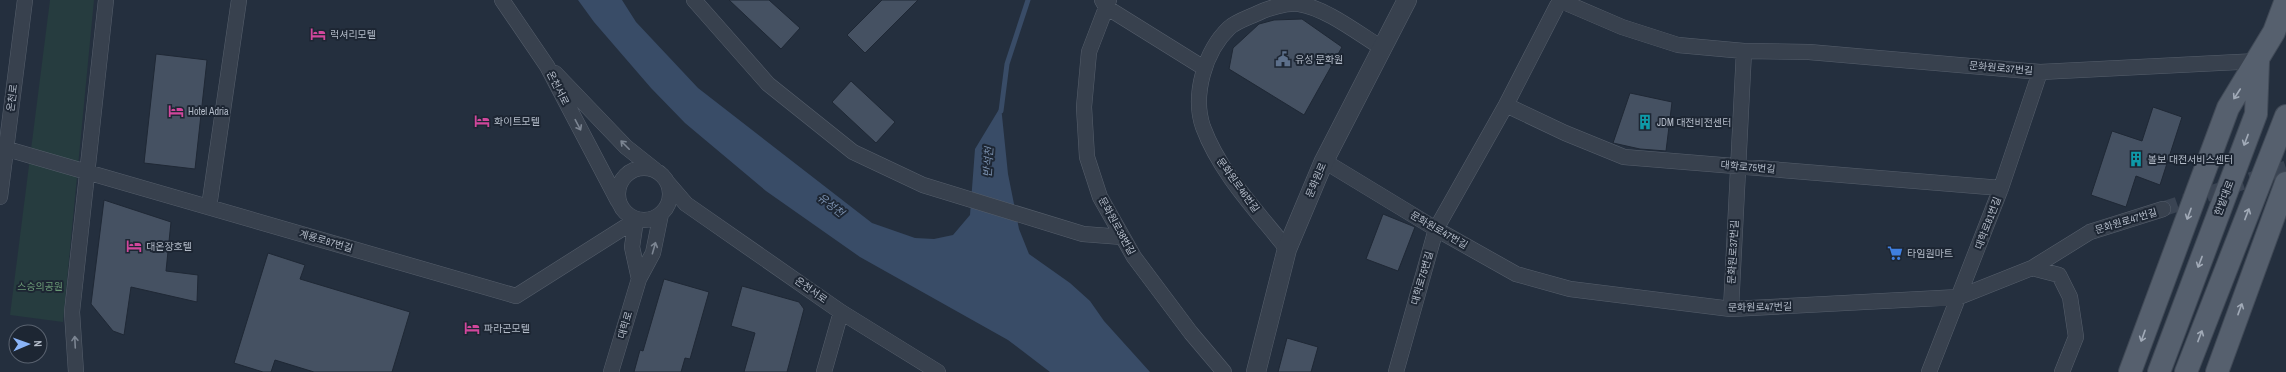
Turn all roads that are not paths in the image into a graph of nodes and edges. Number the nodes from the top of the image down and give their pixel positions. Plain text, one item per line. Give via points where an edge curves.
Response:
1 (25, 0) edge
2 (106, 0) edge
3 (239, 0) edge
4 (502, 0) edge
5 (694, 0) edge
6 (1407, 0) edge
7 (1559, 0) edge
8 (2286, 0) edge
9 (1106, 2) edge
10 (1382, 48) junction
11 (1744, 51) junction
12 (2258, 61) junction
13 (547, 66) junction
14 (1204, 68) junction
15 (2040, 72) junction
16 (1506, 105) junction
17 (2286, 116) edge
18 (3, 148) edge
19 (1324, 161) junction
20 (1737, 166) junction
21 (654, 170) junction
22 (87, 172) junction
23 (666, 182) junction
24 (2286, 183) edge
25 (2001, 188) junction
26 (0, 197) edge
27 (618, 201) junction
28 (686, 204) junction
29 (209, 207) junction
30 (2163, 209) tunnel mouth
31 (664, 210) junction
32 (636, 220) junction
33 (1436, 229) junction
34 (1122, 237) junction
35 (1287, 249) junction
36 (2032, 268) junction
37 (639, 278) junction
38 (1959, 297) junction
39 (1731, 309) junction
40 (842, 312) junction
41 (76, 372) edge
42 (611, 372) edge
43 (824, 372) edge
44 (938, 372) edge
45 (1224, 372) edge
46 (1256, 372) edge
47 (1396, 372) edge
48 (1930, 372) edge
49 (2062, 372) edge
50 (2130, 372) edge
51 (2159, 372) edge
52 (2186, 372) edge
53 (2217, 372) edge

1 - 18 street, 온천로
2 - 22 street
3 - 29 street
4 - 13 street, 온천서로
5 - 34 street via 768,84 853,152 923,185 1083,234
6 - 10 street, 문화원로
7 - 11 street, 문화원로37번길 via 1622,27 1678,44
7 - 16 street, 대학로75번길
8 - 12 main road, 한밭대로 via 2274,32
9 - 14 street, 문화원로38번길
9 - 34 street, 문화원로38번길 via 1089,52 1084,107 1087,157 1100,197
10 - 14 street, 문화원로46번길 via 1321,11 1299,4 1268,7 1230,28 1212,50
10 - 19 street, 문화원로
11 - 15 street, 문화원로37번길 via 1809,52
11 - 20 street, 문화원로37번길
12 - 15 street, 문화원로37번길
12 -> 50 main road via 2228,108
12 -> 51 main road, 한밭대로 via 2256,114
21 -> 13 street via 626,147
13 -> 27 street, 온천서로
14 - 35 street, 문화원로46번길 via 1199,105 1208,138 1231,179
15 - 25 street, 대학로81번길
16 - 20 street, 대학로75번길 via 1565,134 1624,157
16 - 33 street, 대학로75번길
52 -> 17 main road
18 - 22 street, 계룡로87번길
18 - 26 street, 온천로
19 - 33 street, 문화원로47번길
19 - 35 street, 문화원로
20 - 25 street, 대학로75번길
20 - 39 street, 문화원로37번길
21 - 23 street
21 - 27 street via 638,168 624,177 617,192
22 - 29 street, 계룡로87번길
41 -> 22 street via 72,312
23 - 28 street, 온천서로
23 - 31 street via 670,198
53 -> 24 main road
25 - 38 street, 대학로81번길
27 - 32 street via 622,209
28 - 31 street via 675,203
28 - 40 street, 온천서로
29 - 32 street, 계룡로87번길 via 516,296
30 - 36 street, 문화원로47번길 via 2090,232
31 - 32 street via 645,221
37 -> 31 street via 653,253
32 - 37 street via 632,247
33 - 39 street, 문화원로47번길 via 1516,274 1570,289
33 - 47 street, 대학로75번길
34 - 45 street, 문화원로38번길 via 1159,292
35 - 46 street, 문화원로
36 - 38 street, 문화원로47번길
36 - 49 street via 2059,275 2070,297 2076,337
37 - 42 street, 대학로
38 - 39 street, 문화원로47번길
38 - 48 street, 대학로81번길
40 - 43 street
40 - 44 street, 온천서로

